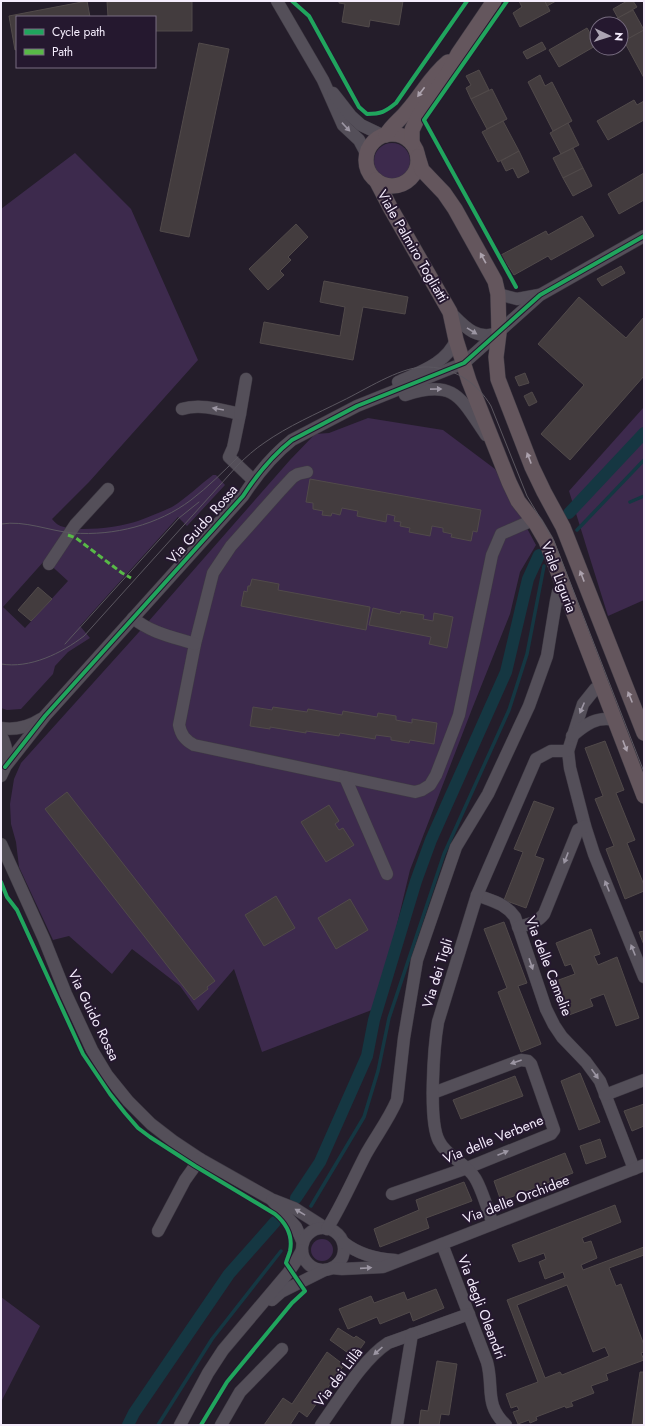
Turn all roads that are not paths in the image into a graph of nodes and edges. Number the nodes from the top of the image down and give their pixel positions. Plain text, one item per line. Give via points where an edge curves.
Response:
1 (277, 1) edge
2 (494, 1) edge
3 (458, 54) junction
4 (323, 80) junction
5 (385, 136) junction
6 (412, 143) junction
7 (367, 155) junction
8 (418, 157) junction
9 (376, 180) junction
10 (644, 236) edge
11 (498, 294) junction
12 (540, 295) junction
13 (450, 312) junction
14 (499, 333) junction
15 (456, 340) junction
16 (464, 363) junction
17 (246, 379) dead end
18 (357, 406) junction
19 (182, 409) dead end
20 (240, 414) junction
21 (497, 450) junction
22 (307, 472) dead end
23 (253, 480) junction
24 (108, 489) dead end
25 (533, 520) junction
26 (49, 564) dead end
27 (563, 586) junction
28 (133, 618) junction
29 (194, 644) junction
30 (602, 687) junction
31 (45, 716) junction
32 (615, 720) junction
33 (1, 728) edge
34 (644, 733) edge
35 (1, 735) edge
36 (572, 736) junction
37 (568, 750) junction
38 (3, 773) edge
39 (345, 777) junction
40 (644, 796) edge
41 (585, 826) junction
42 (1, 844) edge
43 (387, 874) dead end
44 (477, 895) junction
45 (518, 926) junction
46 (644, 977) edge
47 (644, 1080) edge
48 (433, 1093) junction
49 (605, 1095) junction
50 (200, 1159) junction
51 (639, 1167) edge
52 (467, 1168) junction
53 (392, 1194) dead end
54 (271, 1199) junction
55 (493, 1224) junction
56 (327, 1229) junction
57 (158, 1231) dead end
58 (343, 1242) junction
59 (442, 1244) junction
60 (302, 1246) junction
61 (398, 1260) junction
62 (328, 1269) junction
63 (469, 1314) junction
64 (252, 1316) junction
65 (412, 1334) junction
66 (282, 1349) dead end
67 (180, 1425) edge
68 (221, 1425) edge
69 (321, 1425) edge
70 (397, 1425) edge
71 (506, 1425) edge

1 - 4 street
2 - 3 main road
3 -> 5 main road via 438,70
3 - 6 main road via 416,120 412,130
4 - 5 street via 351,116 361,125
4 -> 7 street via 343,125 360,140
5 - 6 main road via 398,135
5 - 7 main road via 376,140
6 - 8 main road
7 - 9 main road, Viale Palmiro Togliatti via 368,168
8 - 9 main road, Viale Palmiro Togliatti via 418,166 414,174 401,185 388,185
11 -> 8 main road via 495,281 461,219 444,193 423,171
9 - 13 main road, Viale Palmiro Togliatti
10 - 12 street
11 - 12 street via 517,299
11 - 14 main road
12 - 14 street
13 -> 14 street, Viale Palmiro Togliatti via 480,336
13 - 15 main road, Viale Palmiro Togliatti
14 - 16 street
34 -> 14 main road, Viale Liguria via 563,527 532,467 498,379 496,356
15 - 16 main road, Viale Palmiro Togliatti
15 - 18 street, Via Guido Rossa via 443,358 376,393
16 - 18 street, Via Guido Rossa
16 - 21 main road, Viale Liguria
17 - 20 street
18 -> 21 street, Via Guido Rossa via 381,402 418,390 445,389 455,394 464,404
18 - 23 street, Via Guido Rossa via 292,440
20 -> 19 street via 214,408 190,406
20 - 23 street via 229,457
21 - 25 main road, Viale Liguria via 515,495
22 - 29 street via 298,474 280,491 220,561 209,583
23 - 28 street, Via Guido Rossa via 243,496
24 - 26 street via 74,525
25 - 27 main road, Viale Liguria via 546,541
25 - 39 street via 501,534 492,555 458,714 430,785 415,792
27 - 30 main road, Viale Liguria
27 - 56 street via 558,592 547,656 529,706 488,794 456,848 417,960 397,1100
28 - 29 street via 151,630
28 - 31 street, Via Guido Rossa
29 - 39 street via 179,725 186,740 194,745
30 - 32 main road, Viale Liguria
30 -> 36 street via 595,689 583,704
31 - 33 street, Via Guido Rossa via 36,723 20,728
31 - 38 street, Via Guido Rossa
32 - 36 street via 605,718 583,726
32 -> 40 main road, Viale Liguria
35 - 38 street via 7,759
36 - 37 street
37 - 41 street
37 - 44 street, Via dei Tigli via 551,751 536,759
39 - 43 street
41 -> 45 street via 578,830 540,921
46 -> 41 street
42 - 50 street, Via Guido Rossa via 92,1050 128,1101 151,1124
44 - 45 street, Via delle Camelie via 509,909
44 - 48 street, Via dei Tigli via 438,1022
45 -> 49 street, Via delle Camelie via 546,1009 554,1025 593,1070
47 - 49 street
48 - 52 street, Via dei Tigli via 438,1141
52 -> 48 street, Via delle Verbene via 551,1134 554,1130 531,1064 521,1060
49 - 51 street, Via delle Camelie
50 - 54 street, Via Guido Rossa
50 - 57 street via 185,1180
51 - 55 street, Via delle Orchidee
52 - 53 street, Via delle Verbene
52 - 55 street, Via dei Tigli via 475,1178
56 -> 54 street, Via Guido Rossa via 287,1205
54 - 60 street, Via Guido Rossa via 296,1227
55 - 59 street, Via delle Orchidee
56 - 58 street via 337,1233
56 - 60 street via 313,1230
58 - 61 street, Via delle Orchidee via 360,1253 383,1260
58 - 62 street via 341,1260
59 - 61 street, Via delle Orchidee
59 - 63 street, Via degli Oleandri
60 - 62 street via 304,1259 311,1267
60 - 64 street via 292,1268
62 -> 61 street, Via delle Orchidee via 383,1267
62 - 64 street via 282,1292
63 - 65 street, Via dei Lillà
63 - 71 street, Via degli Oleandri via 487,1362 492,1406
64 - 67 street via 208,1373
65 -> 69 street, Via dei Lillà via 388,1343 378,1350 364,1365
65 - 70 street
66 - 68 street via 240,1392

